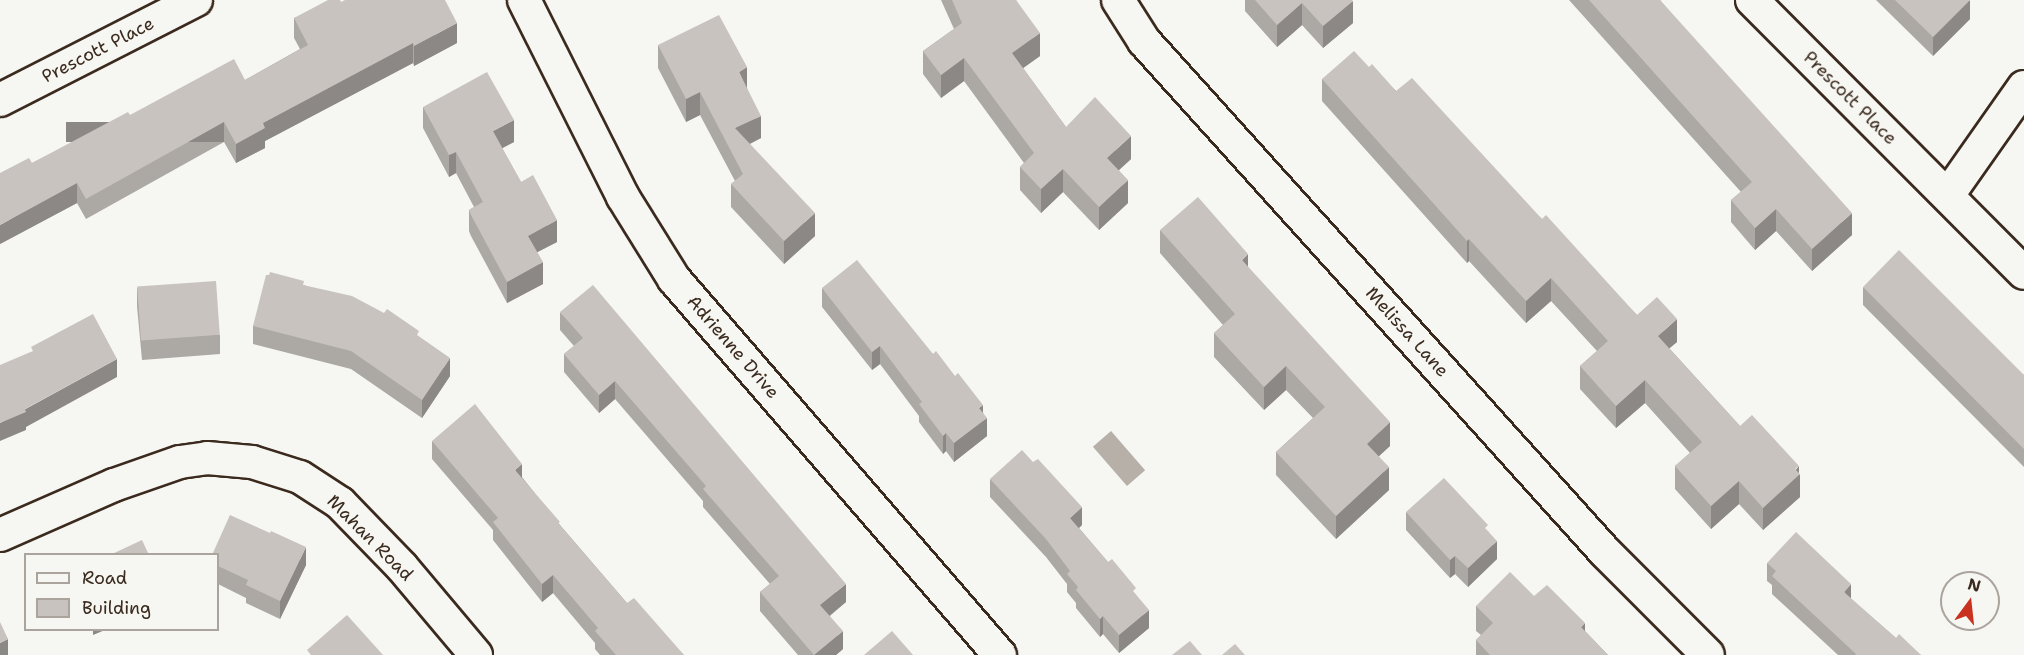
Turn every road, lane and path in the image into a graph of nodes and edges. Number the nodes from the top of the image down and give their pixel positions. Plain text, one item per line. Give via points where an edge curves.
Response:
1 (196, 0) edge
2 (524, 0) edge
3 (1118, 0) edge
4 (1752, 0) edge
5 (2024, 87) edge
6 (0, 100) edge
7 (1948, 195) junction
8 (2024, 273) edge
9 (0, 535) edge
10 (476, 655) edge
11 (1000, 655) edge
12 (1708, 655) edge

1 - 6 street, Prescott Place
2 - 11 street, Adrienne Drive via 623,197 674,279
3 - 12 street, Melissa Lane via 1152,50 1606,552
4 - 7 street, Prescott Place
5 - 7 street
7 - 8 street, Prescott Place
9 - 10 street, Mahan Road via 114,485 180,462 207,458 252,462 300,477 340,503 402,567

